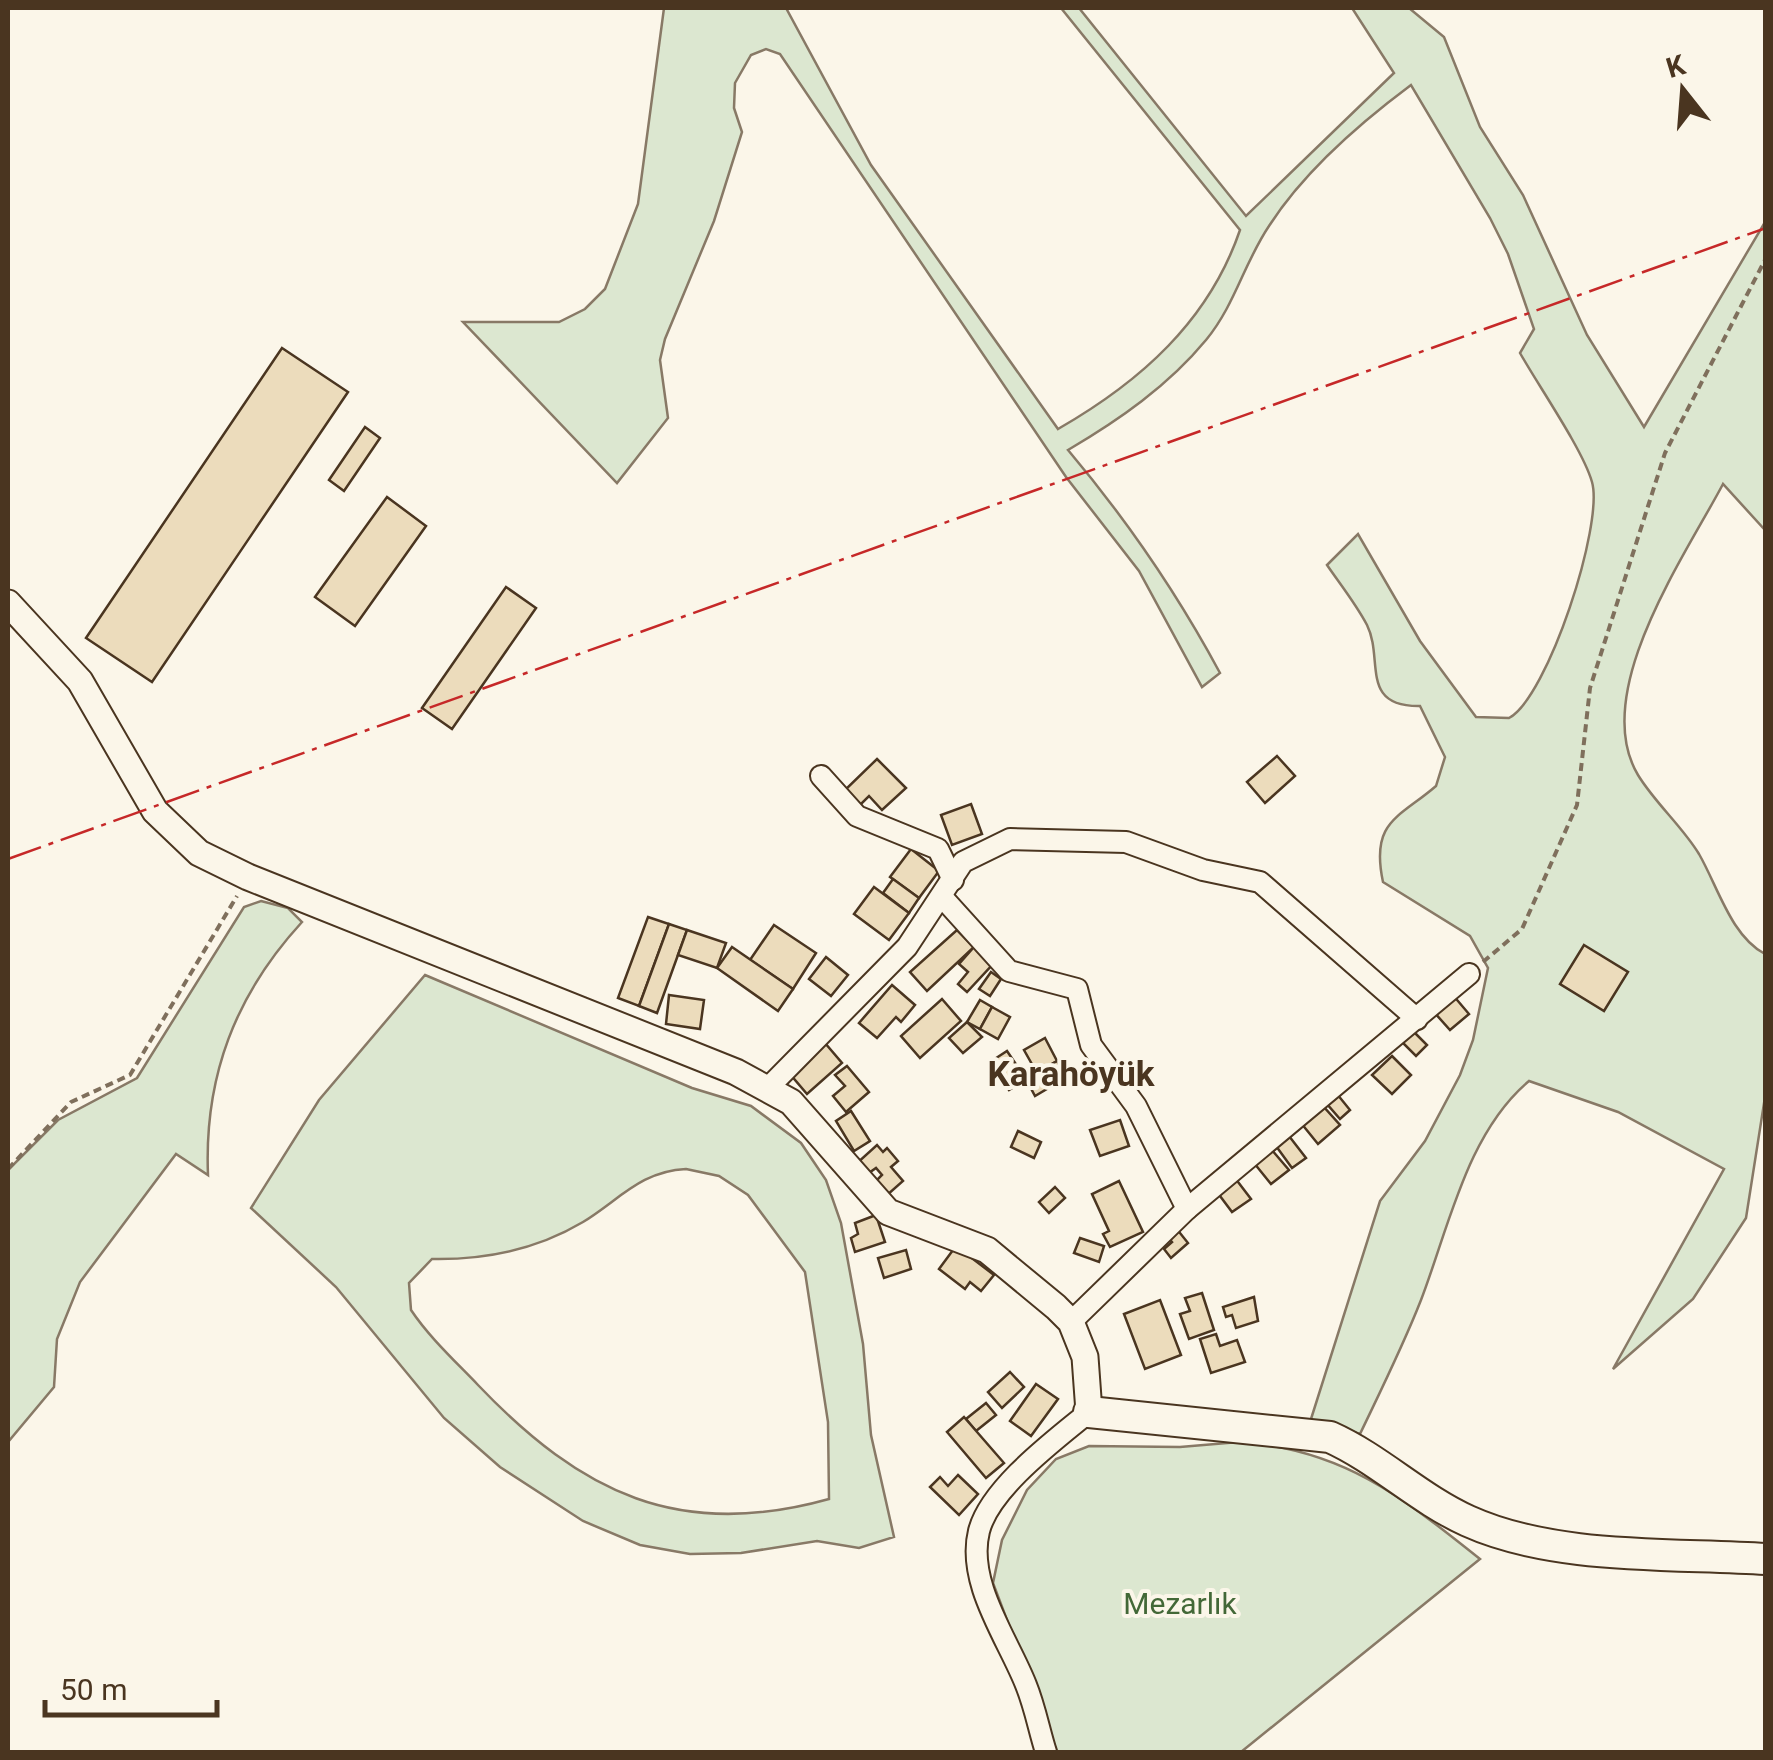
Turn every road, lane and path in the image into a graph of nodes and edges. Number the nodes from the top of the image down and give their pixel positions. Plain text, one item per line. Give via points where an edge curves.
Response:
1 (1766, 258) edge
2 (8, 603) edge
3 (821, 776) dead end
4 (248, 877) junction
5 (948, 889) junction
6 (1469, 974) joint
7 (1417, 1019) junction
8 (768, 1089) junction
9 (8, 1169) edge
10 (1187, 1209) junction
11 (1071, 1322) junction
12 (1088, 1412) junction
13 (1766, 1558) edge
14 (1046, 1752) edge

1 - 6 path via 1665,454 1590,688 1577,805 1522,929
2 - 4 street via 80,681 156,811 199,852
3 - 5 street via 857,816 938,849
4 - 8 street
4 - 9 path via 130,1075 72,1102
5 - 7 street via 963,862 1010,839 1126,842 1260,882
5 - 8 street via 907,947
5 - 10 street via 1009,971 1076,989 1091,1045 1136,1106
6 - 7 street
7 - 10 street
8 - 11 street via 791,1102 888,1212 987,1250
10 - 11 street
11 - 12 street via 1084,1357
12 - 13 main road via 1330,1437 1365,1452 1466,1520 1538,1544
12 - 14 street via 998,1497 979,1530 981,1583 1028,1688

